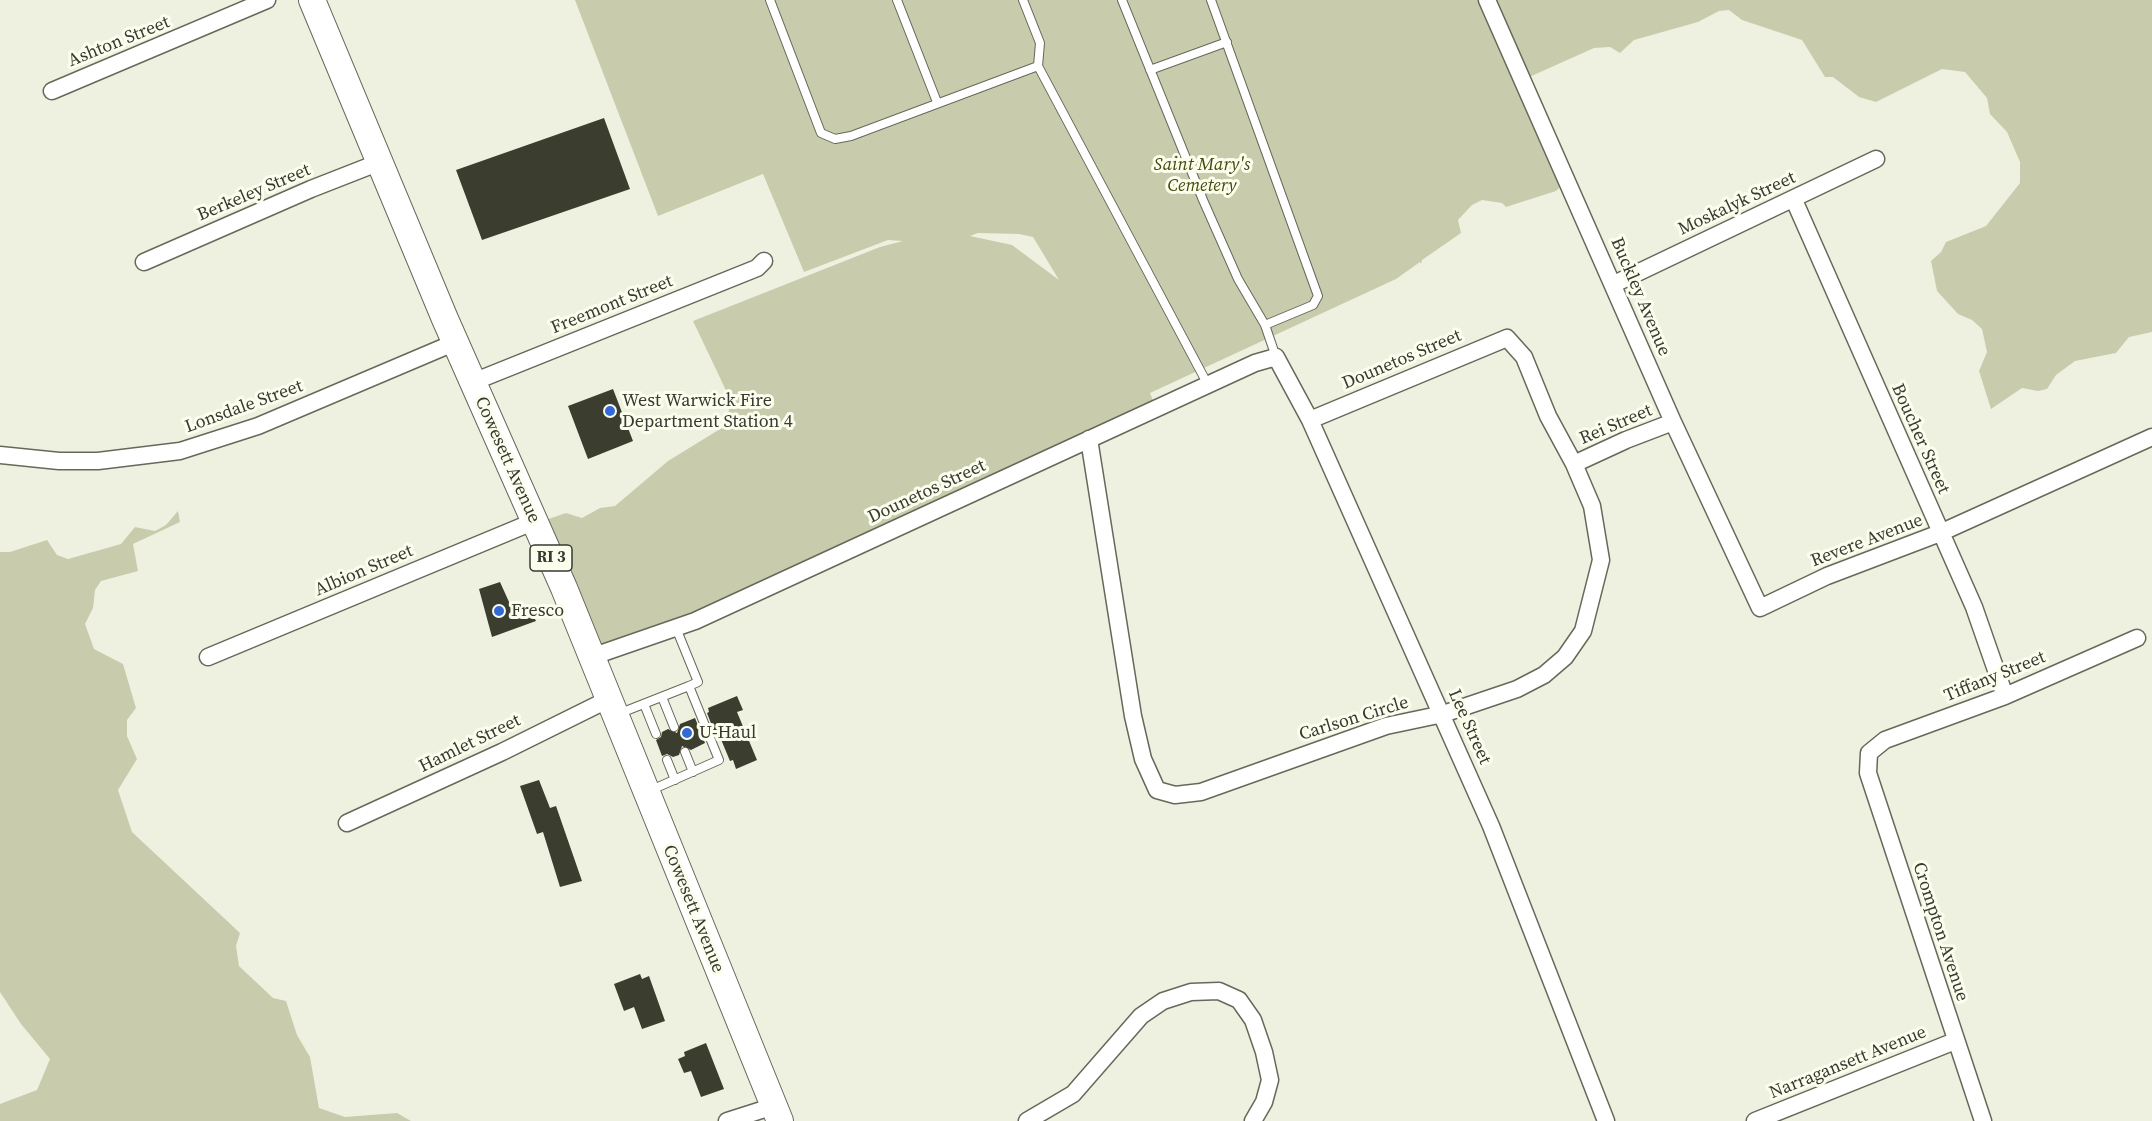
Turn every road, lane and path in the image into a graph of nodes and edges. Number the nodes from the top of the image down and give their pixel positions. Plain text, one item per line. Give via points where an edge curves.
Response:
1 (267, 0) edge
2 (312, 0) edge
3 (770, 0) edge
4 (897, 0) edge
5 (1023, 0) edge
6 (1122, 0) edge
7 (1211, 0) edge
8 (1487, 0) edge
9 (1227, 42) junction
10 (1038, 66) junction
11 (1150, 70) junction
12 (52, 91) dead end
13 (937, 102) junction
14 (1876, 159) dead end
15 (380, 162) junction
16 (1794, 200) junction
17 (764, 261) dead end
18 (144, 262) dead end
19 (1614, 284) junction
20 (1265, 325) junction
21 (1509, 340) joint
22 (456, 342) junction
23 (1276, 357) junction
24 (473, 382) junction
25 (1208, 385) junction
26 (1310, 420) junction
27 (1673, 422) junction
28 (2152, 437) edge
29 (1089, 440) junction
30 (0, 455) edge
31 (1574, 464) junction
32 (535, 521) junction
33 (1940, 533) junction
34 (1760, 608) joint
35 (676, 628) junction
36 (2138, 638) dead end
37 (208, 657) dead end
38 (591, 657) junction
39 (689, 686) junction
40 (2005, 696) junction
41 (662, 697) junction
42 (644, 704) junction
43 (612, 707) junction
44 (1443, 714) junction
45 (674, 727) dead end
46 (657, 734) dead end
47 (685, 752) dead end
48 (1869, 753) joint
49 (667, 760) dead end
50 (693, 772) junction
51 (675, 780) junction
52 (646, 792) junction
53 (347, 823) dead end
54 (1955, 1041) junction
55 (777, 1114) edge
56 (727, 1121) edge
57 (1027, 1121) edge
58 (1253, 1121) edge
59 (1606, 1121) edge
60 (1755, 1121) edge
61 (1983, 1121) edge

1 - 12 street, Ashton Street
2 - 15 main road, Cowesett Avenue / RI 3
3 - 13 lane via 821,133 835,139 851,136
4 - 13 lane
5 - 10 lane via 1040,43
6 - 11 lane
7 - 9 lane
8 - 19 street, Buckley Avenue
9 - 11 lane
9 - 20 lane via 1318,296 1313,305
10 - 13 lane
10 - 25 lane
11 - 20 lane via 1238,279
14 - 16 street, Moskalyk Street
15 - 18 street, Berkeley Street
15 - 22 main road, Cowesett Avenue / RI 3
16 - 19 street, Moskalyk Street
16 - 33 street, Boucher Street
17 - 24 street, Freemont Street via 757,268
19 - 27 street, Buckley Avenue
20 - 23 lane
21 - 26 street, Dounetos Street
21 - 31 street, Carlson Circle via 1524,357 1548,416
22 - 24 main road, Cowesett Avenue / RI 3
22 - 30 street, Lonsdale Street via 258,426 180,452 98,461
23 - 25 street, Dounetos Street
23 - 26 street, Lee Street
24 - 32 main road, Cowesett Avenue / RI 3
25 - 29 street, Dounetos Street
26 - 44 street, Lee Street
27 - 31 street, Rei Street
27 - 34 street, Buckley Avenue
28 - 33 street, Revere Avenue
29 - 35 street, Dounetos Street
29 - 44 street, Carlson Circle via 1133,716 1143,759 1157,790 1175,795 1201,792 1386,726
31 - 44 street, Carlson Circle via 1592,506 1601,560 1583,631 1565,657 1544,675 1517,689
32 - 37 street, Albion Street
32 - 38 main road, Cowesett Avenue / RI 3
33 - 34 street, Revere Avenue via 1827,576
33 - 40 street, Boucher Street via 1974,607
35 - 38 street, Dounetos Street
35 - 39 lane via 698,682
36 - 40 street, Tiffany Street
38 - 43 main road, Cowesett Avenue / RI 3
39 - 41 lane
39 - 50 lane via 719,760
40 - 48 street, Tiffany Street via 1885,740
41 - 42 lane
41 - 45 lane
42 - 43 lane
42 - 46 lane
43 - 52 main road, Cowesett Avenue / RI 3
43 - 53 street, Hamlet Street
44 - 59 street, Lee Street
47 - 50 lane
48 - 54 street, Crompton Avenue via 1868,773
49 - 51 lane
50 - 51 lane
51 - 52 lane
52 - 55 main road, Cowesett Avenue / RI 3
54 - 60 street, Narragansett Avenue
54 - 61 street, Crompton Avenue
55 - 56 street
57 - 58 street via 1073,1094 1141,1016 1163,1001 1191,992 1219,991 1239,1000 1253,1020 1264,1052 1270,1080

